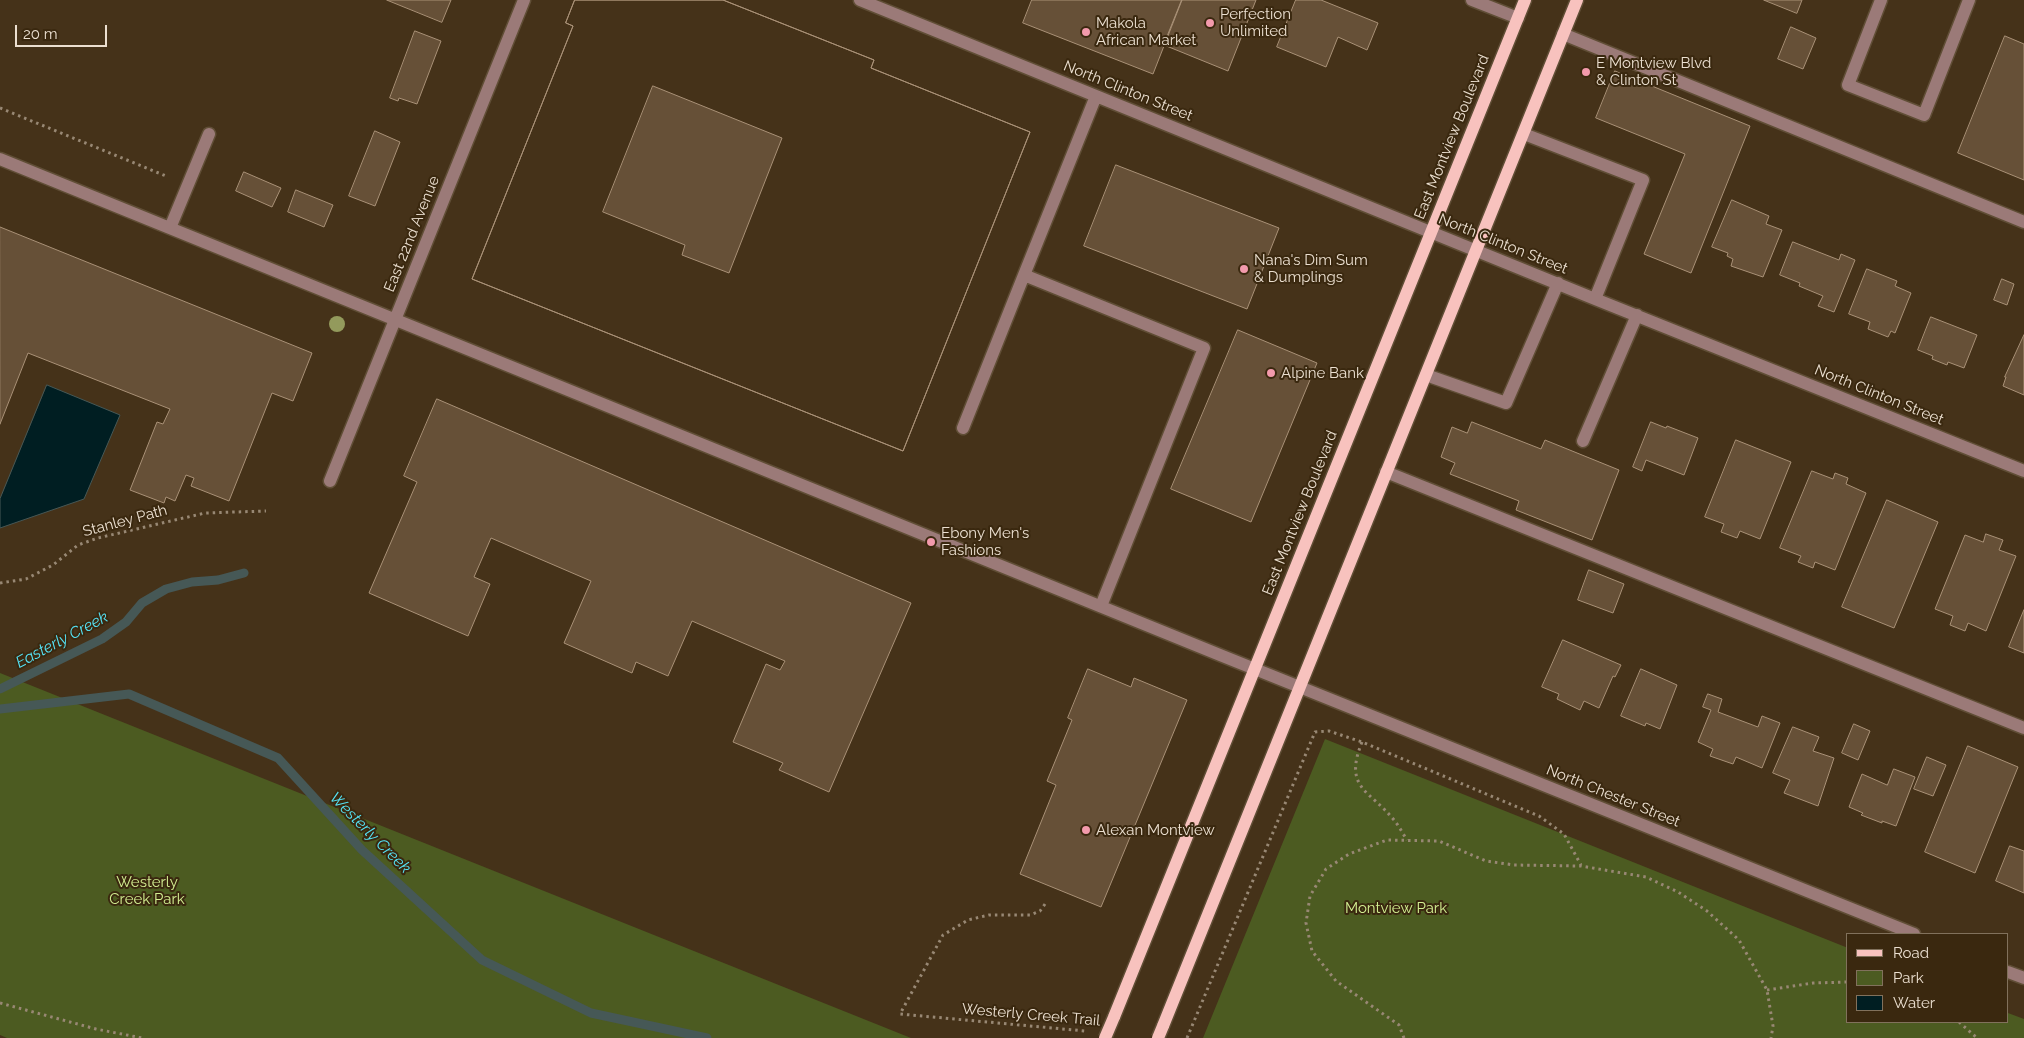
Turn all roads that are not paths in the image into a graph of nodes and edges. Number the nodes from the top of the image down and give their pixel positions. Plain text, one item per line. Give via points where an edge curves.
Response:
1 (524, 0) edge
2 (860, 0) edge
3 (1472, 0) edge
4 (1525, 0) edge
5 (1577, 0) edge
6 (1881, 0) edge
7 (1969, 0) edge
8 (1518, 18) junction
9 (1563, 34) junction
10 (1096, 96) junction
11 (208, 134) dead end
12 (1524, 134) junction
13 (0, 159) edge
14 (2024, 222) edge
15 (170, 228) junction
16 (1431, 232) junction
17 (1475, 250) junction
18 (1024, 276) junction
19 (1558, 283) junction
20 (1595, 299) junction
21 (1637, 315) junction
22 (395, 319) junction
23 (1426, 375) junction
24 (963, 428) dead end
25 (1583, 441) dead end
26 (2024, 471) edge
27 (1386, 472) junction
28 (330, 481) dead end
29 (1100, 606) junction
30 (1256, 669) junction
31 (1301, 688) junction
32 (2024, 728) edge
33 (1912, 933) edge
34 (2009, 972) edge
35 (2024, 978) edge
36 (1160, 1032) edge
37 (1105, 1038) edge

1 - 22 street, East 22nd Avenue
2 - 10 street, North Clinton Street
3 - 8 street
4 - 8 main road, East Montview Boulevard
5 - 9 main road
6 - 7 street via 1848,85 1924,115
8 - 16 main road, East Montview Boulevard
9 - 12 main road
9 - 14 street
10 - 16 street, North Clinton Street
10 - 18 street
11 - 15 street
12 - 17 main road
12 - 20 street via 1643,180
13 - 15 street, North Chester Street
15 - 22 street, North Chester Street
16 - 17 street, North Clinton Street
16 - 30 main road, East Montview Boulevard
17 - 19 street, North Clinton Street
17 - 23 main road
18 - 24 street
18 - 29 street via 1204,348
19 - 20 street, North Clinton Street
19 - 23 street via 1506,403
20 - 21 street, North Clinton Street
21 - 25 street
21 - 26 street, North Clinton Street
22 - 28 street, East 22nd Avenue
22 - 29 street, North Chester Street
23 - 27 main road
27 - 31 main road
27 - 32 street
29 - 30 street, North Chester Street
30 - 31 street, North Chester Street
30 - 37 main road, East Montview Boulevard, bridge
31 - 33 street, North Chester Street
31 - 36 main road
34 - 35 street

